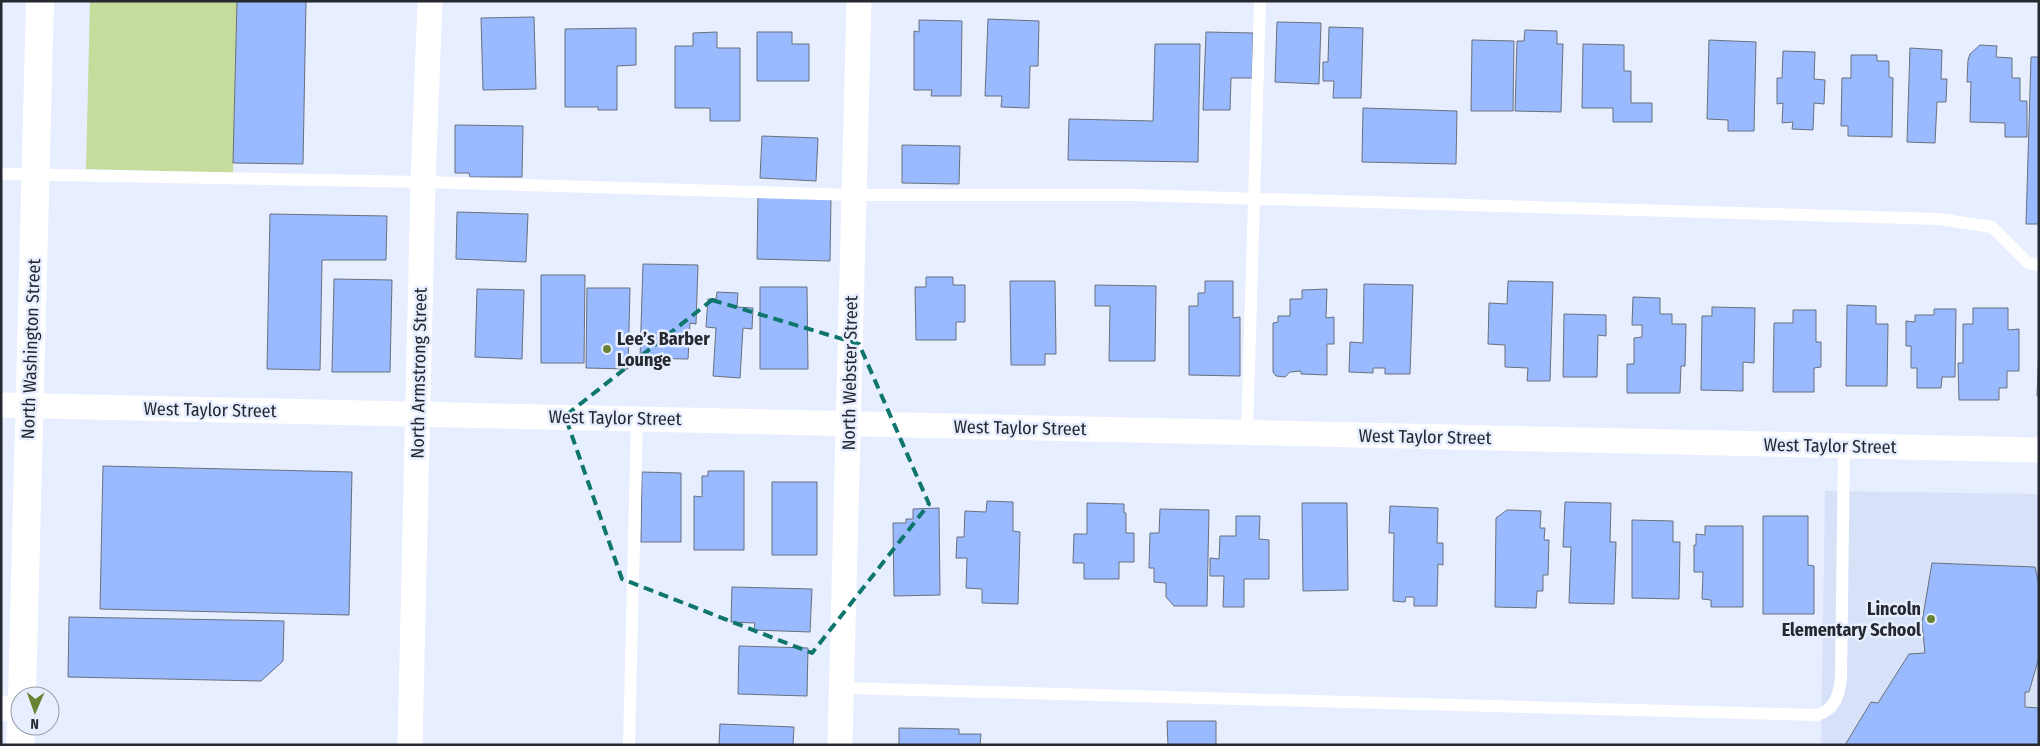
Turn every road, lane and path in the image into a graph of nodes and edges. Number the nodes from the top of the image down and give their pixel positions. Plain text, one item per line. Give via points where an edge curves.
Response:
1 (40, 1) edge
2 (430, 1) edge
3 (859, 1) edge
4 (1260, 1) edge
5 (1, 174) edge
6 (36, 175) junction
7 (423, 182) junction
8 (855, 195) junction
9 (1254, 198) junction
10 (2039, 265) edge
11 (1, 405) edge
12 (29, 406) junction
13 (419, 414) junction
14 (637, 419) junction
15 (849, 424) junction
16 (1247, 433) junction
17 (1844, 446) junction
18 (2039, 450) edge
19 (22, 686) edge
20 (843, 688) junction
21 (410, 745) edge
22 (630, 745) edge
23 (840, 745) edge

1 - 6 main road, North Washington Street
2 - 7 street, North Armstrong Street
3 - 8 street, North Webster Street
4 - 9 lane
5 - 6 lane
6 - 7 lane
6 - 12 main road, North Washington Street
7 - 8 lane
7 - 13 street, North Armstrong Street
8 - 9 lane
8 - 15 street, North Webster Street
9 - 10 lane via 1939,219 1992,227 2028,264
9 - 16 lane
11 - 12 street, West Taylor Street
12 - 13 street, West Taylor Street
12 - 19 main road, North Washington Street
13 - 14 street, West Taylor Street
13 - 21 street, North Armstrong Street
14 - 15 street, West Taylor Street
14 - 22 lane
15 - 16 street, West Taylor Street
15 - 20 street, North Webster Street
16 - 17 street, West Taylor Street
17 - 18 street, West Taylor Street
17 - 20 lane via 1841,678 1831,708 1818,714
20 - 23 street, North Webster Street

